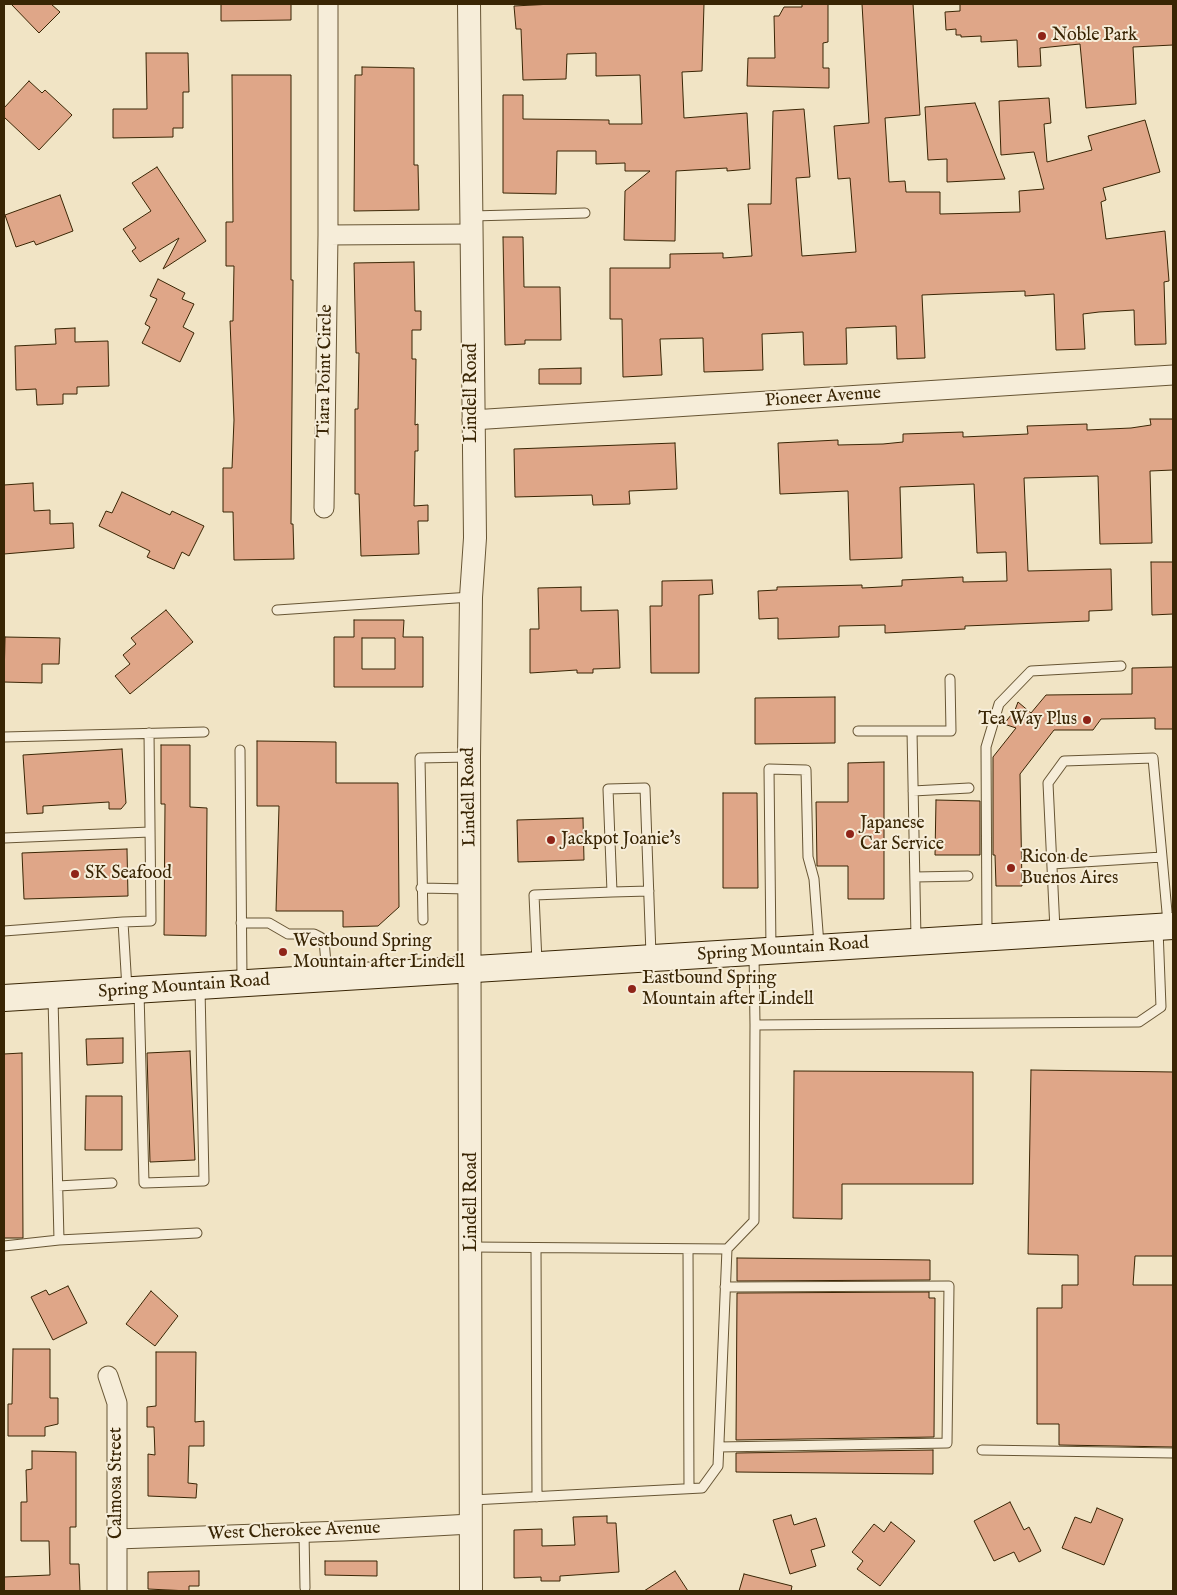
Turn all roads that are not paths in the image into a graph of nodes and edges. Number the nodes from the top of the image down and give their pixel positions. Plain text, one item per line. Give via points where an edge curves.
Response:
1 (328, 4) edge
2 (469, 4) edge
3 (585, 213) dead end
4 (472, 225) junction
5 (328, 235) junction
6 (1173, 375) edge
7 (472, 420) junction
8 (324, 508) dead end
9 (471, 596) junction
10 (277, 610) dead end
11 (1121, 666) dead end
12 (950, 678) dead end
13 (858, 731) dead end
14 (912, 731) junction
15 (204, 732) dead end
16 (149, 733) junction
17 (4, 737) edge
18 (240, 750) dead end
19 (470, 757) junction
20 (969, 788) dead end
21 (913, 791) junction
22 (150, 832) junction
23 (4, 838) edge
24 (1162, 858) junction
25 (1052, 864) junction
26 (968, 876) dead end
27 (915, 877) junction
28 (421, 888) junction
29 (471, 889) junction
30 (612, 892) junction
31 (649, 892) junction
32 (423, 920) dead end
33 (123, 922) junction
34 (241, 923) junction
35 (1166, 926) edge
36 (4, 931) edge
37 (1055, 933) junction
38 (987, 937) junction
39 (916, 942) junction
40 (819, 947) junction
41 (763, 951) junction
42 (651, 958) junction
43 (537, 965) junction
44 (471, 968) junction
45 (327, 978) junction
46 (242, 983) junction
47 (200, 986) junction
48 (133, 990) junction
49 (53, 995) junction
50 (4, 998) edge
51 (755, 1025) junction
52 (112, 1183) dead end
53 (58, 1186) junction
54 (197, 1233) dead end
55 (59, 1240) junction
56 (4, 1246) edge
57 (472, 1247) junction
58 (536, 1248) junction
59 (688, 1249) junction
60 (727, 1249) junction
61 (725, 1287) junction
62 (108, 1376) dead end
63 (719, 1447) junction
64 (982, 1450) dead end
65 (1173, 1453) edge
66 (689, 1488) junction
67 (537, 1497) junction
68 (471, 1500) junction
69 (471, 1524) junction
70 (304, 1532) junction
71 (117, 1539) junction
72 (305, 1588) dead end
73 (117, 1591) edge
74 (471, 1591) edge

1 - 5 street, Tiara Point Circle
2 - 4 street, Lindell Road
3 - 4 lane
4 - 5 street
4 - 7 street, Lindell Road
5 - 8 street, Tiara Point Circle
6 - 7 street, Pioneer Avenue
7 - 9 street, Lindell Road via 474,538
9 - 10 lane
9 - 19 street, Lindell Road
11 - 38 lane via 1031,671 999,704 986,747
12 - 14 lane via 951,731
13 - 14 lane
14 - 21 lane
15 - 16 lane
16 - 17 lane
16 - 22 lane
18 - 34 lane
19 - 28 lane via 420,758
19 - 29 street, Lindell Road
20 - 21 lane
21 - 27 lane
22 - 23 lane
22 - 33 lane via 150,921
24 - 25 lane
24 - 25 lane via 1153,758 1064,761 1048,783
24 - 35 lane
25 - 37 lane
26 - 27 lane
27 - 39 lane
28 - 29 lane
28 - 32 lane
29 - 44 street, Lindell Road
30 - 31 lane
30 - 31 lane via 608,790 645,788
30 - 43 lane via 534,895
31 - 42 lane
33 - 36 lane
33 - 48 lane
34 - 45 lane via 269,923 288,934 320,937 324,940
34 - 46 lane
35 - 37 main road, Spring Mountain Road
35 - 51 lane via 1161,1007 1140,1022
37 - 38 main road, Spring Mountain Road
38 - 39 main road, Spring Mountain Road
39 - 40 main road, Spring Mountain Road
40 - 41 main road, Spring Mountain Road
40 - 41 lane via 814,879 808,857 806,770 769,769
41 - 42 main road, Spring Mountain Road
41 - 51 lane
42 - 43 main road, Spring Mountain Road
43 - 44 main road, Spring Mountain Road
44 - 45 main road, Spring Mountain Road
44 - 57 street, Lindell Road
45 - 46 main road, Spring Mountain Road
46 - 47 main road, Spring Mountain Road
47 - 48 main road, Spring Mountain Road
47 - 48 lane via 204,1181 144,1183
48 - 49 main road, Spring Mountain Road
49 - 50 main road, Spring Mountain Road
49 - 53 lane
51 - 60 lane via 754,1221
52 - 53 lane
53 - 55 lane
54 - 55 lane
55 - 56 lane
57 - 58 lane
57 - 68 street, Lindell Road
58 - 59 lane
58 - 67 lane
59 - 60 lane
59 - 66 lane
60 - 61 lane
61 - 63 lane
61 - 63 lane via 949,1286 947,1443
62 - 71 street, Calmosa Street via 117,1403
63 - 66 lane via 718,1466 702,1488
64 - 65 lane
66 - 67 lane
67 - 68 lane
68 - 69 street, Lindell Road
69 - 70 street, West Cherokee Avenue
69 - 74 street, Lindell Road
70 - 71 street, West Cherokee Avenue
70 - 72 lane
71 - 73 street, Calmosa Street

